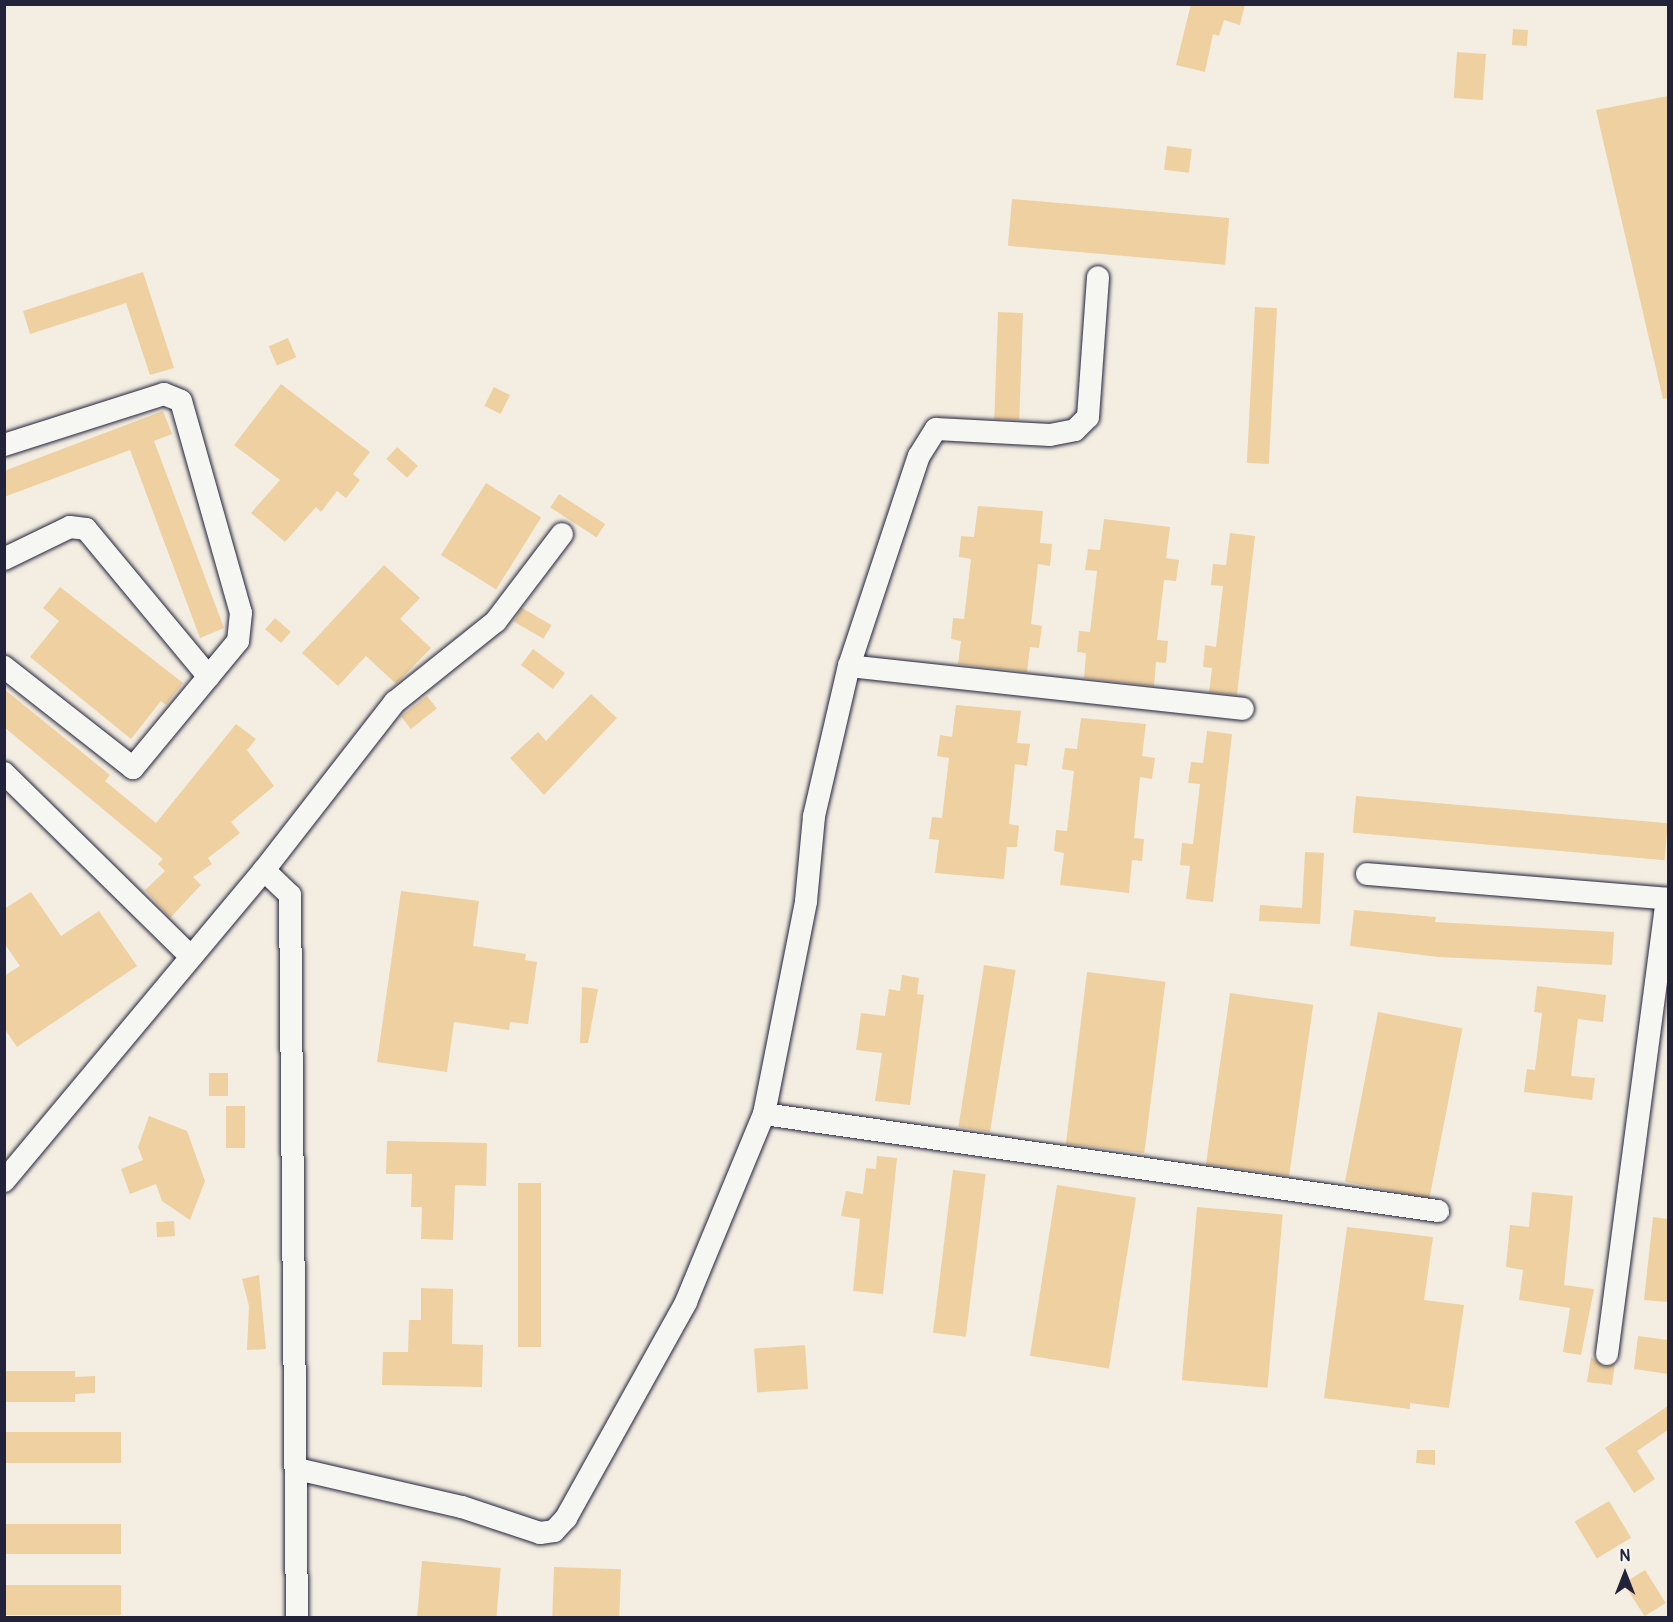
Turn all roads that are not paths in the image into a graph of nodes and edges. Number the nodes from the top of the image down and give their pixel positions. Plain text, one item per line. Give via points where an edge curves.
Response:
1 (1098, 278) dead end
2 (4, 446) edge
3 (562, 534) dead end
4 (4, 559) edge
5 (849, 666) junction
6 (4, 667) edge
7 (209, 677) junction
8 (1243, 708) dead end
9 (4, 773) edge
10 (264, 870) junction
11 (1367, 874) dead end
12 (1668, 899) edge
13 (189, 955) junction
14 (764, 1114) junction
15 (4, 1181) edge
16 (1438, 1211) dead end
17 (1607, 1354) dead end
18 (297, 1469) junction
19 (297, 1617) edge

1 - 5 street via 1088,417 1075,430 1050,435 936,429 919,456
2 - 7 street via 164,394 181,401 242,613 238,640
3 - 10 street via 496,621 395,702
4 - 7 street via 70,526 86,529
5 - 8 street
5 - 14 street via 814,816 806,902
6 - 7 street via 133,768
9 - 13 street
10 - 13 street
10 - 18 street via 290,895
11 - 12 street
12 - 17 street
13 - 15 street
14 - 16 street
14 - 18 street via 686,1302 559,1527 540,1533 462,1507
18 - 19 street

